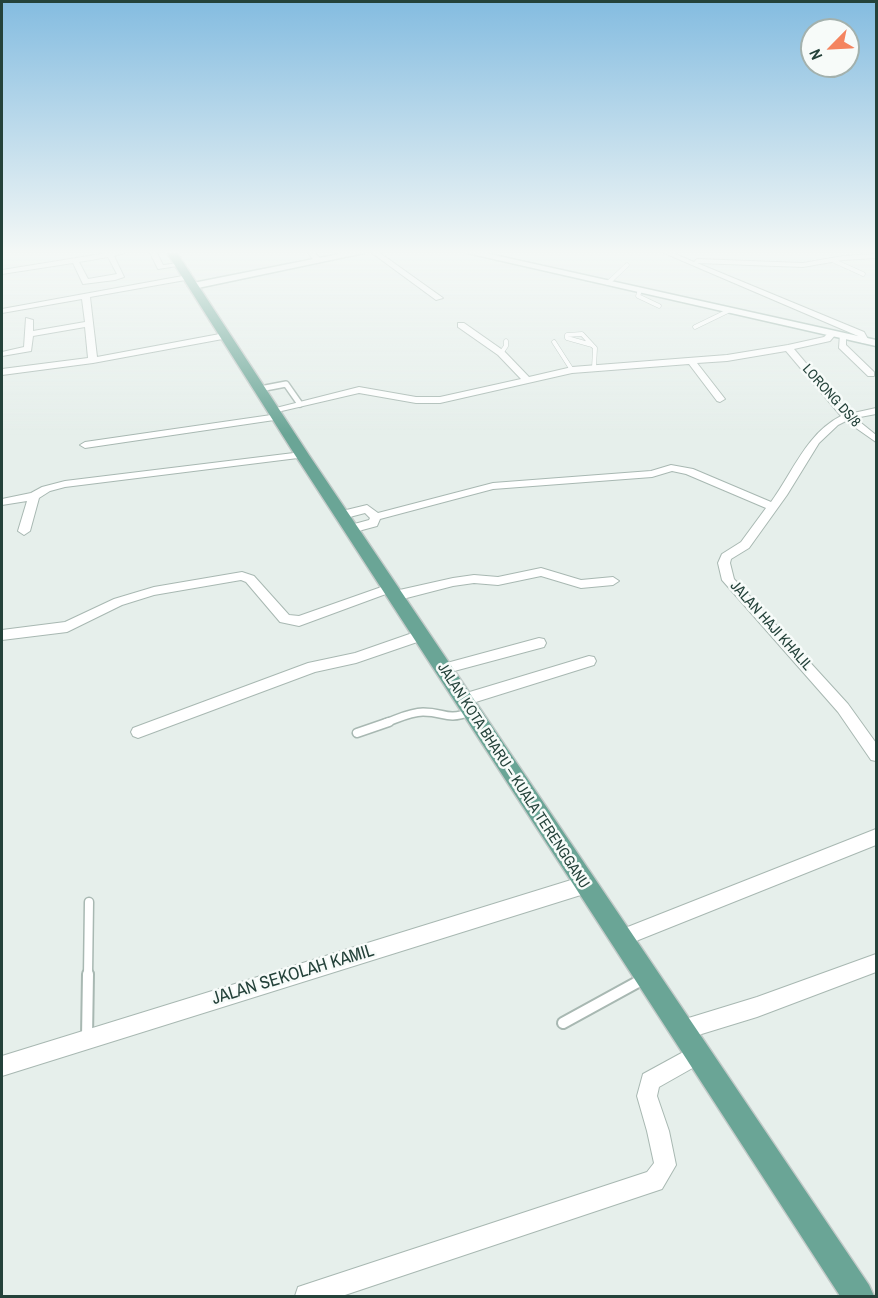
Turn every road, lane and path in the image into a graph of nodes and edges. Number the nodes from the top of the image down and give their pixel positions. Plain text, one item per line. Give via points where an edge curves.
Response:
1 (88, 314) edge
2 (211, 314) edge
3 (723, 314) edge
4 (745, 314) edge
5 (812, 314) edge
6 (29, 320) dead end
7 (89, 324) junction
8 (461, 325) dead end
9 (695, 327) dead end
10 (28, 334) junction
11 (838, 335) junction
12 (225, 336) junction
13 (506, 341) dead end
14 (865, 341) junction
15 (554, 342) dead end
16 (876, 343) edge
17 (592, 345) junction
18 (788, 348) junction
19 (501, 353) junction
20 (2, 354) edge
21 (93, 360) junction
22 (692, 362) junction
23 (594, 368) junction
24 (572, 370) junction
25 (2, 372) edge
26 (871, 374) dead end
27 (528, 381) junction
28 (260, 389) junction
29 (720, 399) dead end
30 (300, 404) junction
31 (876, 411) edge
32 (275, 413) junction
33 (848, 417) junction
34 (876, 440) edge
35 (85, 445) dead end
36 (302, 455) junction
37 (34, 496) junction
38 (2, 502) edge
39 (773, 507) junction
40 (376, 517) junction
41 (346, 522) junction
42 (24, 531) dead end
43 (613, 581) dead end
44 (392, 592) junction
45 (2, 634) edge
46 (421, 635) junction
47 (538, 643) dead end
48 (589, 661) dead end
49 (442, 669) junction
50 (467, 706) junction
51 (138, 732) dead end
52 (357, 733) dead end
53 (876, 755) edge
54 (876, 837) edge
55 (584, 885) junction
56 (89, 902) dead end
57 (621, 938) junction
58 (876, 963) edge
59 (647, 976) junction
60 (563, 1023) dead end
61 (682, 1030) junction
62 (87, 1040) junction
63 (698, 1054) junction
64 (2, 1066) edge
65 (307, 1296) edge
66 (858, 1296) edge

1 - 7 street
2 - 12 main road, JALAN KOTA BHARU – KUALA TERENGGANU
3 - 9 lane
4 - 11 main road
5 - 14 street via 861,334
6 - 10 street
7 - 10 street
7 - 21 street
8 - 19 street
10 - 20 street via 28,349
11 - 14 main road
11 - 18 street
11 - 26 street via 842,346
12 - 21 street
12 - 28 main road, JALAN KOTA BHARU – KUALA TERENGGANU
13 - 19 lane
14 - 16 main road
15 - 24 lane
17 - 17 lane via 582,334 567,335 567,338
17 - 23 lane
18 - 22 street
18 - 33 street, LORONG DS/8
19 - 27 street
21 - 25 street
22 - 23 street
22 - 29 street
23 - 24 street
24 - 27 street
27 - 30 street via 440,400 359,390
28 - 30 lane via 286,384
28 - 32 main road, JALAN KOTA BHARU – KUALA TERENGGANU
30 - 32 street
31 - 33 street
32 - 35 street
32 - 36 main road, JALAN KOTA BHARU – KUALA TERENGGANU
33 - 34 street, LORONG DS/8
33 - 39 street, JALAN HAJI KHALIL via 815,441
36 - 37 street via 65,484
36 - 41 main road, JALAN KOTA BHARU – KUALA TERENGGANU
37 - 38 street
37 - 42 street
39 - 40 street via 704,476 671,468 652,474 493,486
39 - 53 street, JALAN HAJI KHALIL via 745,545 726,557 724,570 728,580 843,708
40 - 41 street via 373,523
40 - 41 street via 367,509
41 - 44 main road, JALAN KOTA BHARU – KUALA TERENGGANU
43 - 44 street via 581,584 541,572 498,581 474,579
44 - 45 street via 298,621 285,619 250,579 242,576 154,591 67,627
44 - 46 main road, JALAN KOTA BHARU – KUALA TERENGGANU
46 - 49 main road, JALAN KOTA BHARU – KUALA TERENGGANU
46 - 51 street via 356,658 313,667
47 - 49 street
48 - 50 street
49 - 50 main road, JALAN KOTA BHARU – KUALA TERENGGANU
50 - 52 lane via 454,718 414,713
50 - 55 main road, JALAN KOTA BHARU – KUALA TERENGGANU
54 - 57 street
55 - 57 main road, JALAN KOTA BHARU – KUALA TERENGGANU
55 - 62 street, JALAN SEKOLAH KAMIL
56 - 62 lane
57 - 59 main road, JALAN KOTA BHARU – KUALA TERENGGANU
58 - 61 street via 758,1007
59 - 60 lane
59 - 61 main road, JALAN KOTA BHARU – KUALA TERENGGANU
61 - 63 main road, JALAN KOTA BHARU – KUALA TERENGGANU
62 - 64 street, JALAN SEKOLAH KAMIL
63 - 65 street via 650,1081 647,1096 665,1165 654,1181
63 - 66 main road, JALAN KOTA BHARU – KUALA TERENGGANU

